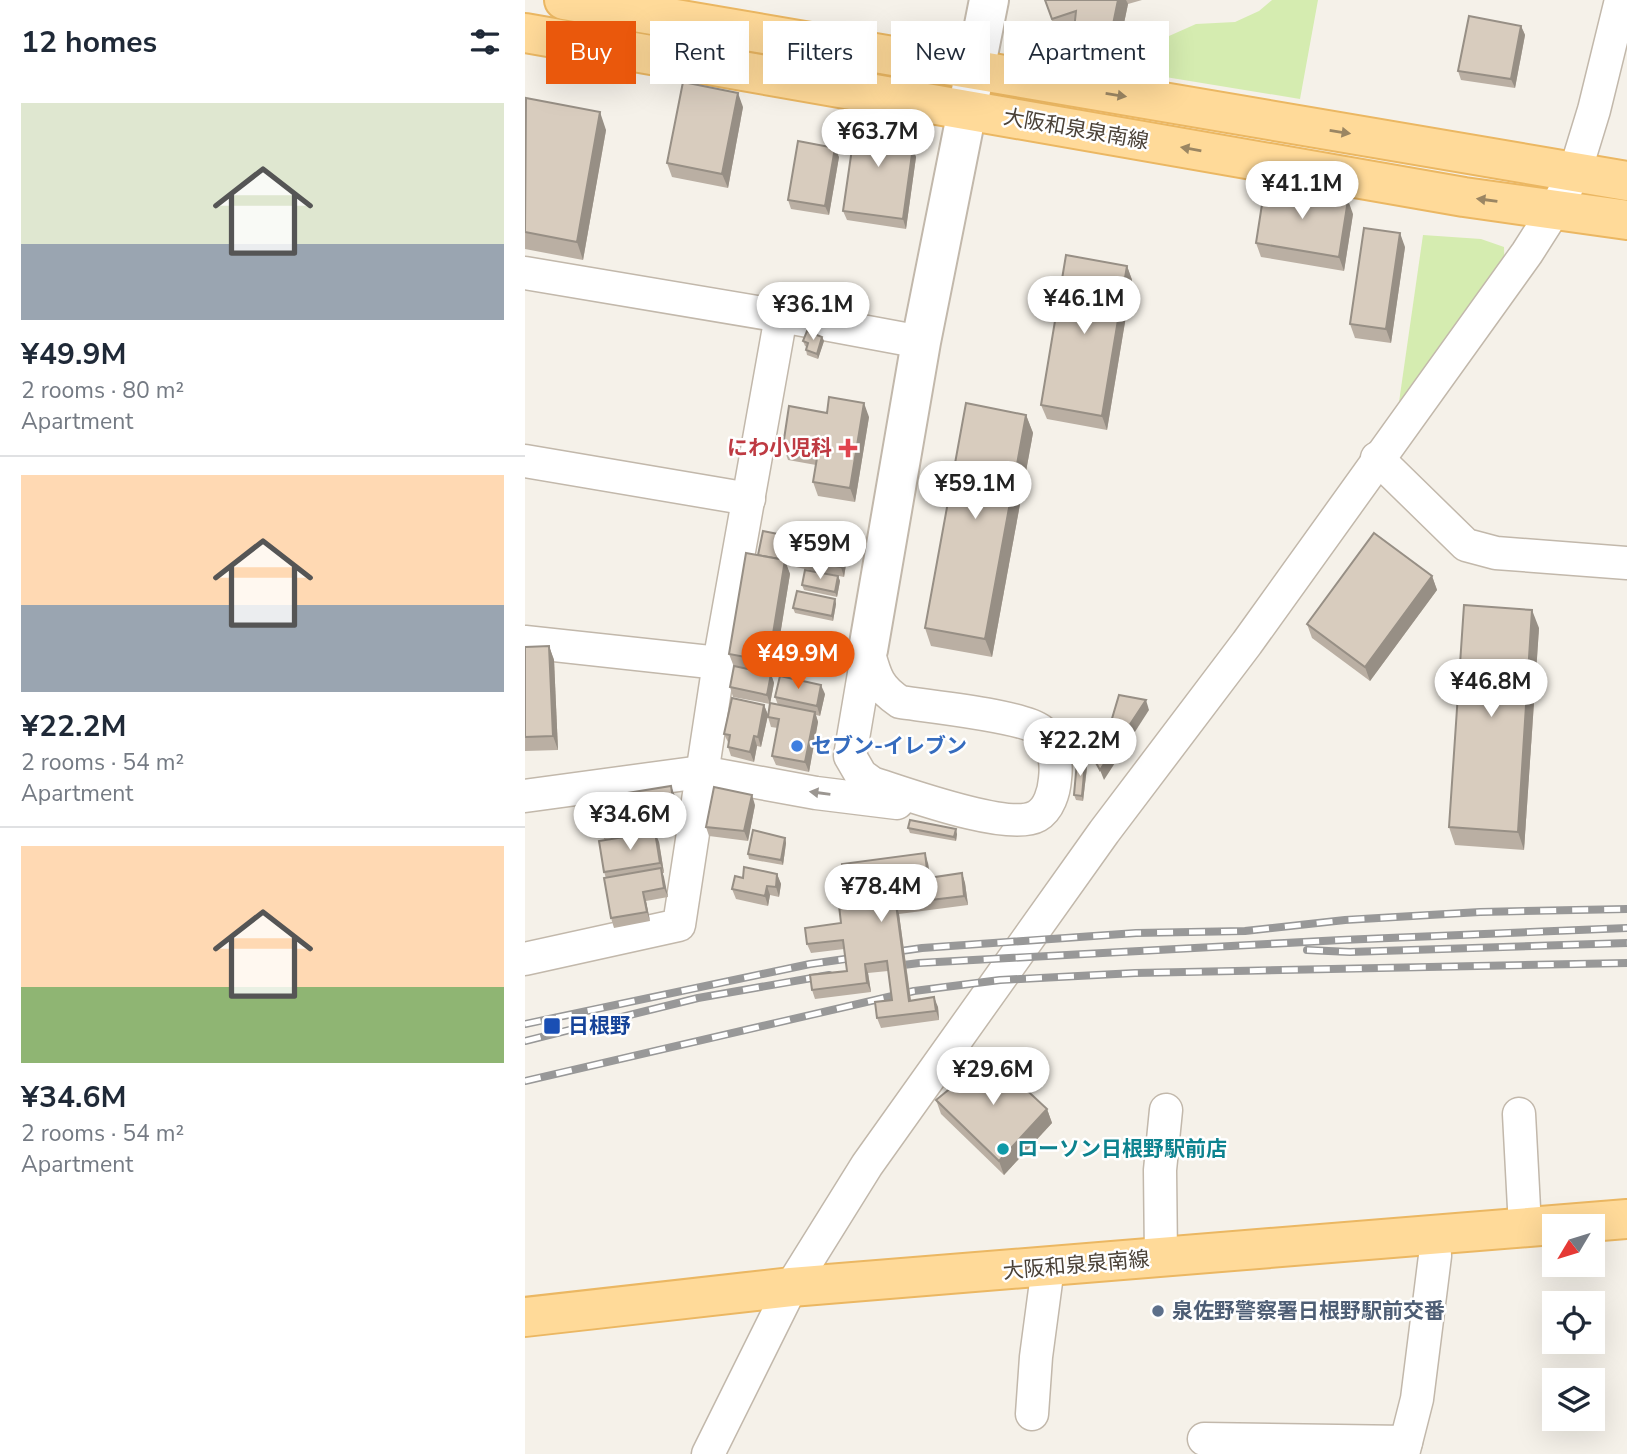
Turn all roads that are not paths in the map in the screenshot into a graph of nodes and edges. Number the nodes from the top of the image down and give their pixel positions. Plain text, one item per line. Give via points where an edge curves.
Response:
1 (989, 0) edge
2 (1621, 0) edge
3 (578, 1) edge
4 (985, 21) edge
5 (525, 33) edge
6 (891, 56) edge
7 (990, 73) edge
8 (973, 84) edge
9 (968, 111) junction
10 (1575, 172) junction
11 (1627, 181) edge
12 (1555, 209) junction
13 (1627, 220) edge
14 (525, 274) edge
15 (781, 316) junction
16 (921, 342) junction
17 (1377, 458) junction
18 (525, 461) edge
19 (749, 499) junction
20 (1627, 563) edge
21 (525, 642) edge
22 (868, 650) junction
23 (719, 663) junction
24 (900, 702) junction
25 (701, 772) junction
26 (861, 775) junction
27 (525, 796) edge
28 (985, 816) junction
29 (525, 958) edge
30 (1166, 1110) dead end
31 (1519, 1114) dead end
32 (1627, 1219) edge
33 (1525, 1227) junction
34 (1434, 1235) junction
35 (1161, 1258) junction
36 (1048, 1267) junction
37 (791, 1287) junction
38 (525, 1317) edge
39 (1032, 1414) dead end
40 (1204, 1439) dead end
41 (1405, 1448) edge
42 (708, 1454) edge

1 - 4 street
2 - 10 street
3 - 6 main road, 大阪和泉泉南線
5 - 9 main road, 大阪和泉泉南線
7 -> 10 main road, 大阪和泉泉南線
8 - 9 street
12 -> 9 main road, 大阪和泉泉南線
9 - 16 street
10 - 11 main road, 大阪和泉泉南線
10 - 12 street
12 - 13 main road, 大阪和泉泉南線
12 - 17 street
14 - 15 street
15 - 16 street
15 - 19 street
16 - 22 street
17 - 20 street via 1466,545 1496,553
17 - 37 street via 874,1154
18 - 19 street
19 - 23 street
21 - 23 street
22 - 24 street via 877,680
22 - 26 street via 850,756
23 - 25 street
24 - 26 street via 884,708 872,721
24 - 28 street via 1014,720 1041,730 1051,745 1056,767 1054,794 1038,816 1016,821
25 - 27 street
28 -> 25 street
25 - 29 street via 679,925
26 - 28 street via 872,783
30 - 35 street via 1160,1170
31 - 33 street
32 - 33 main road, 大阪和泉泉南線
33 - 34 main road, 大阪和泉泉南線
34 - 35 main road, 大阪和泉泉南線
34 - 41 street via 1417,1399
35 - 36 main road, 大阪和泉泉南線
36 - 37 main road, 大阪和泉泉南線
36 - 39 street
37 - 38 main road, 大阪和泉泉南線
37 - 42 street
40 - 41 street

